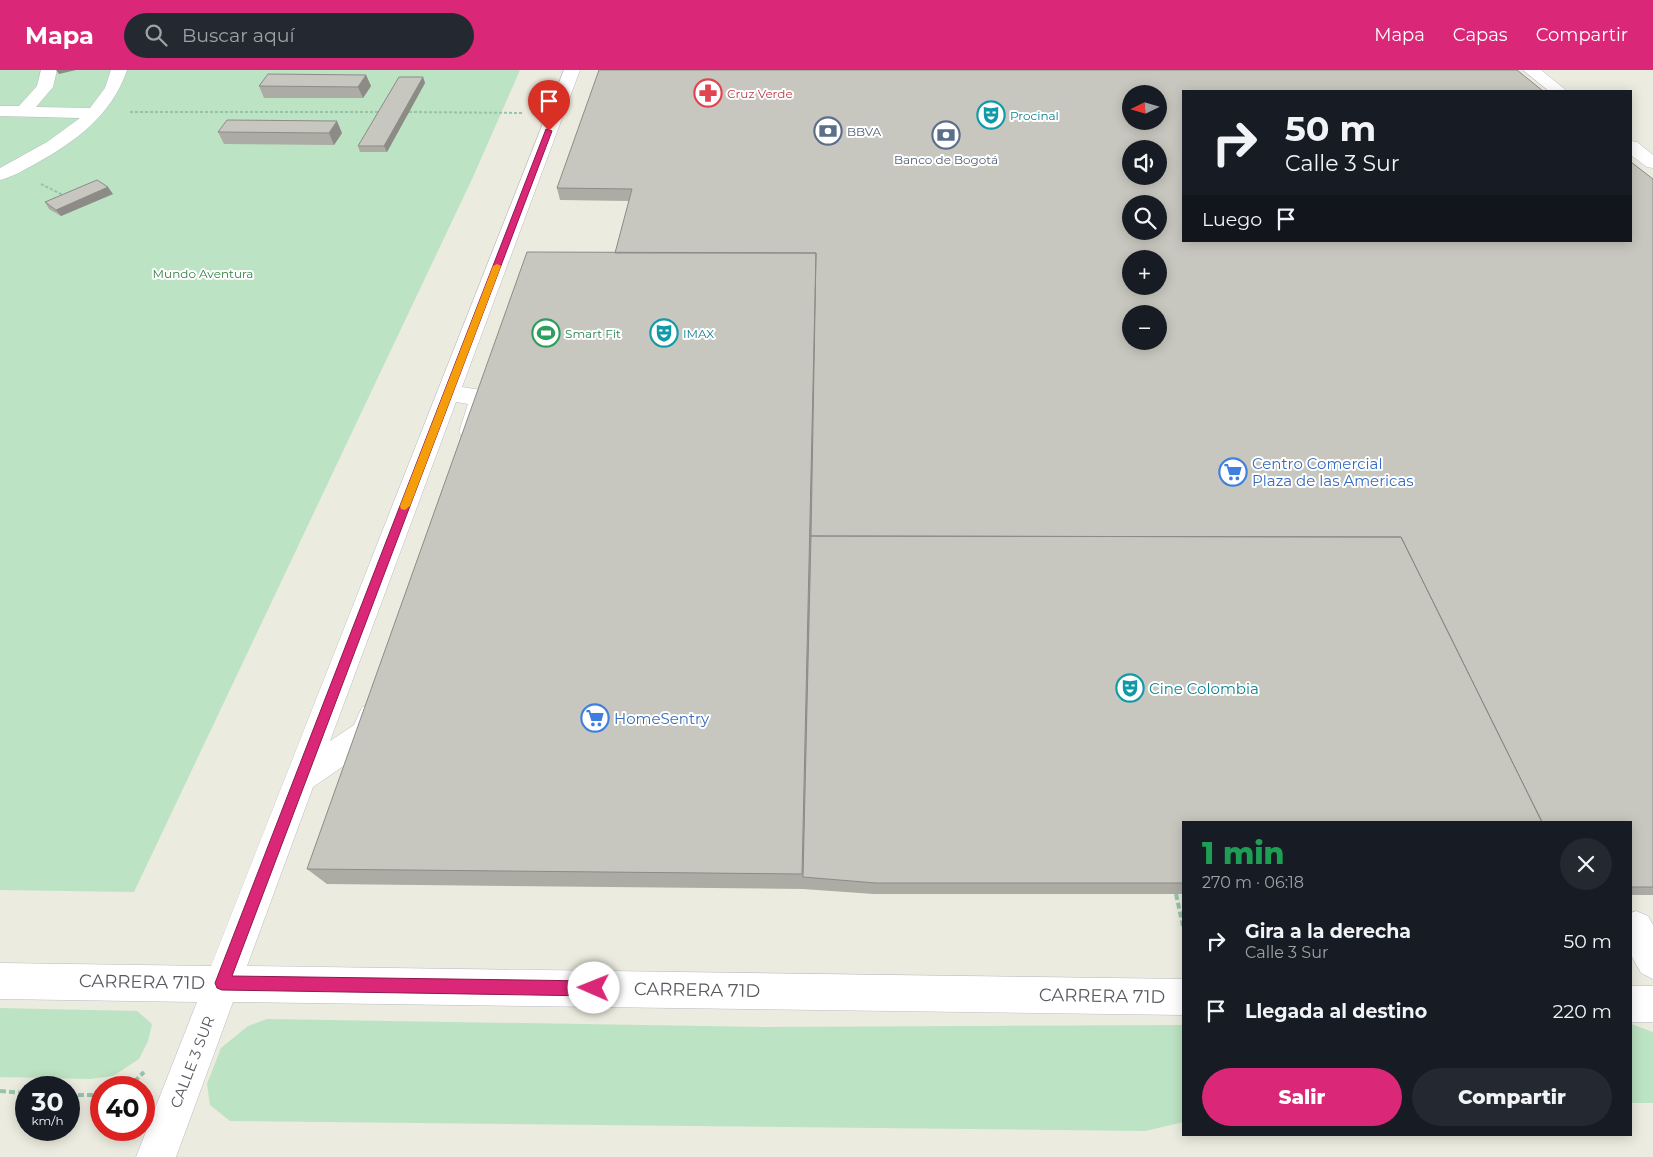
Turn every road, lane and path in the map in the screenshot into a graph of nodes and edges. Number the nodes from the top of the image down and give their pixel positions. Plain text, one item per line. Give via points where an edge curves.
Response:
1 (49, 70) edge
2 (119, 70) edge
3 (572, 70) edge
4 (1531, 70) edge
5 (1558, 90) edge
6 (0, 112) edge
7 (24, 112) junction
8 (384, 112) edge
9 (409, 112) edge
10 (94, 113) junction
11 (555, 113) junction
12 (1632, 147) edge
13 (1653, 163) edge
14 (0, 175) edge
15 (42, 185) dead end
16 (70, 200) edge
17 (448, 394) junction
18 (462, 458) edge
19 (382, 688) edge
20 (301, 778) junction
21 (1176, 894) edge
22 (1182, 921) edge
23 (1636, 928) dead end
24 (1653, 961) edge
25 (0, 981) edge
26 (222, 983) junction
27 (1182, 997) edge
28 (1632, 1004) edge
29 (1653, 1004) edge
30 (0, 1091) edge
31 (15, 1092) edge
32 (156, 1157) edge

1 - 7 street via 45,87
2 - 10 street via 112,90
3 - 11 street, CALLE 3 SUR
4 - 5 street
6 - 7 street
7 - 10 street
8 - 10 path
9 - 11 path
10 - 14 street via 57,142
11 - 17 street, CALLE 3 SUR
12 - 13 street
15 - 16 path
17 - 18 street via 473,395 480,403
17 - 20 street, CALLE 3 SUR
19 - 20 street via 366,734
20 - 26 street, CALLE 3 SUR
21 - 22 path
23 - 24 street
25 - 26 street, CARRERA 71D
26 - 27 street, CARRERA 71D
26 - 32 street, CALLE 3 SUR
28 - 29 street
30 - 31 path

